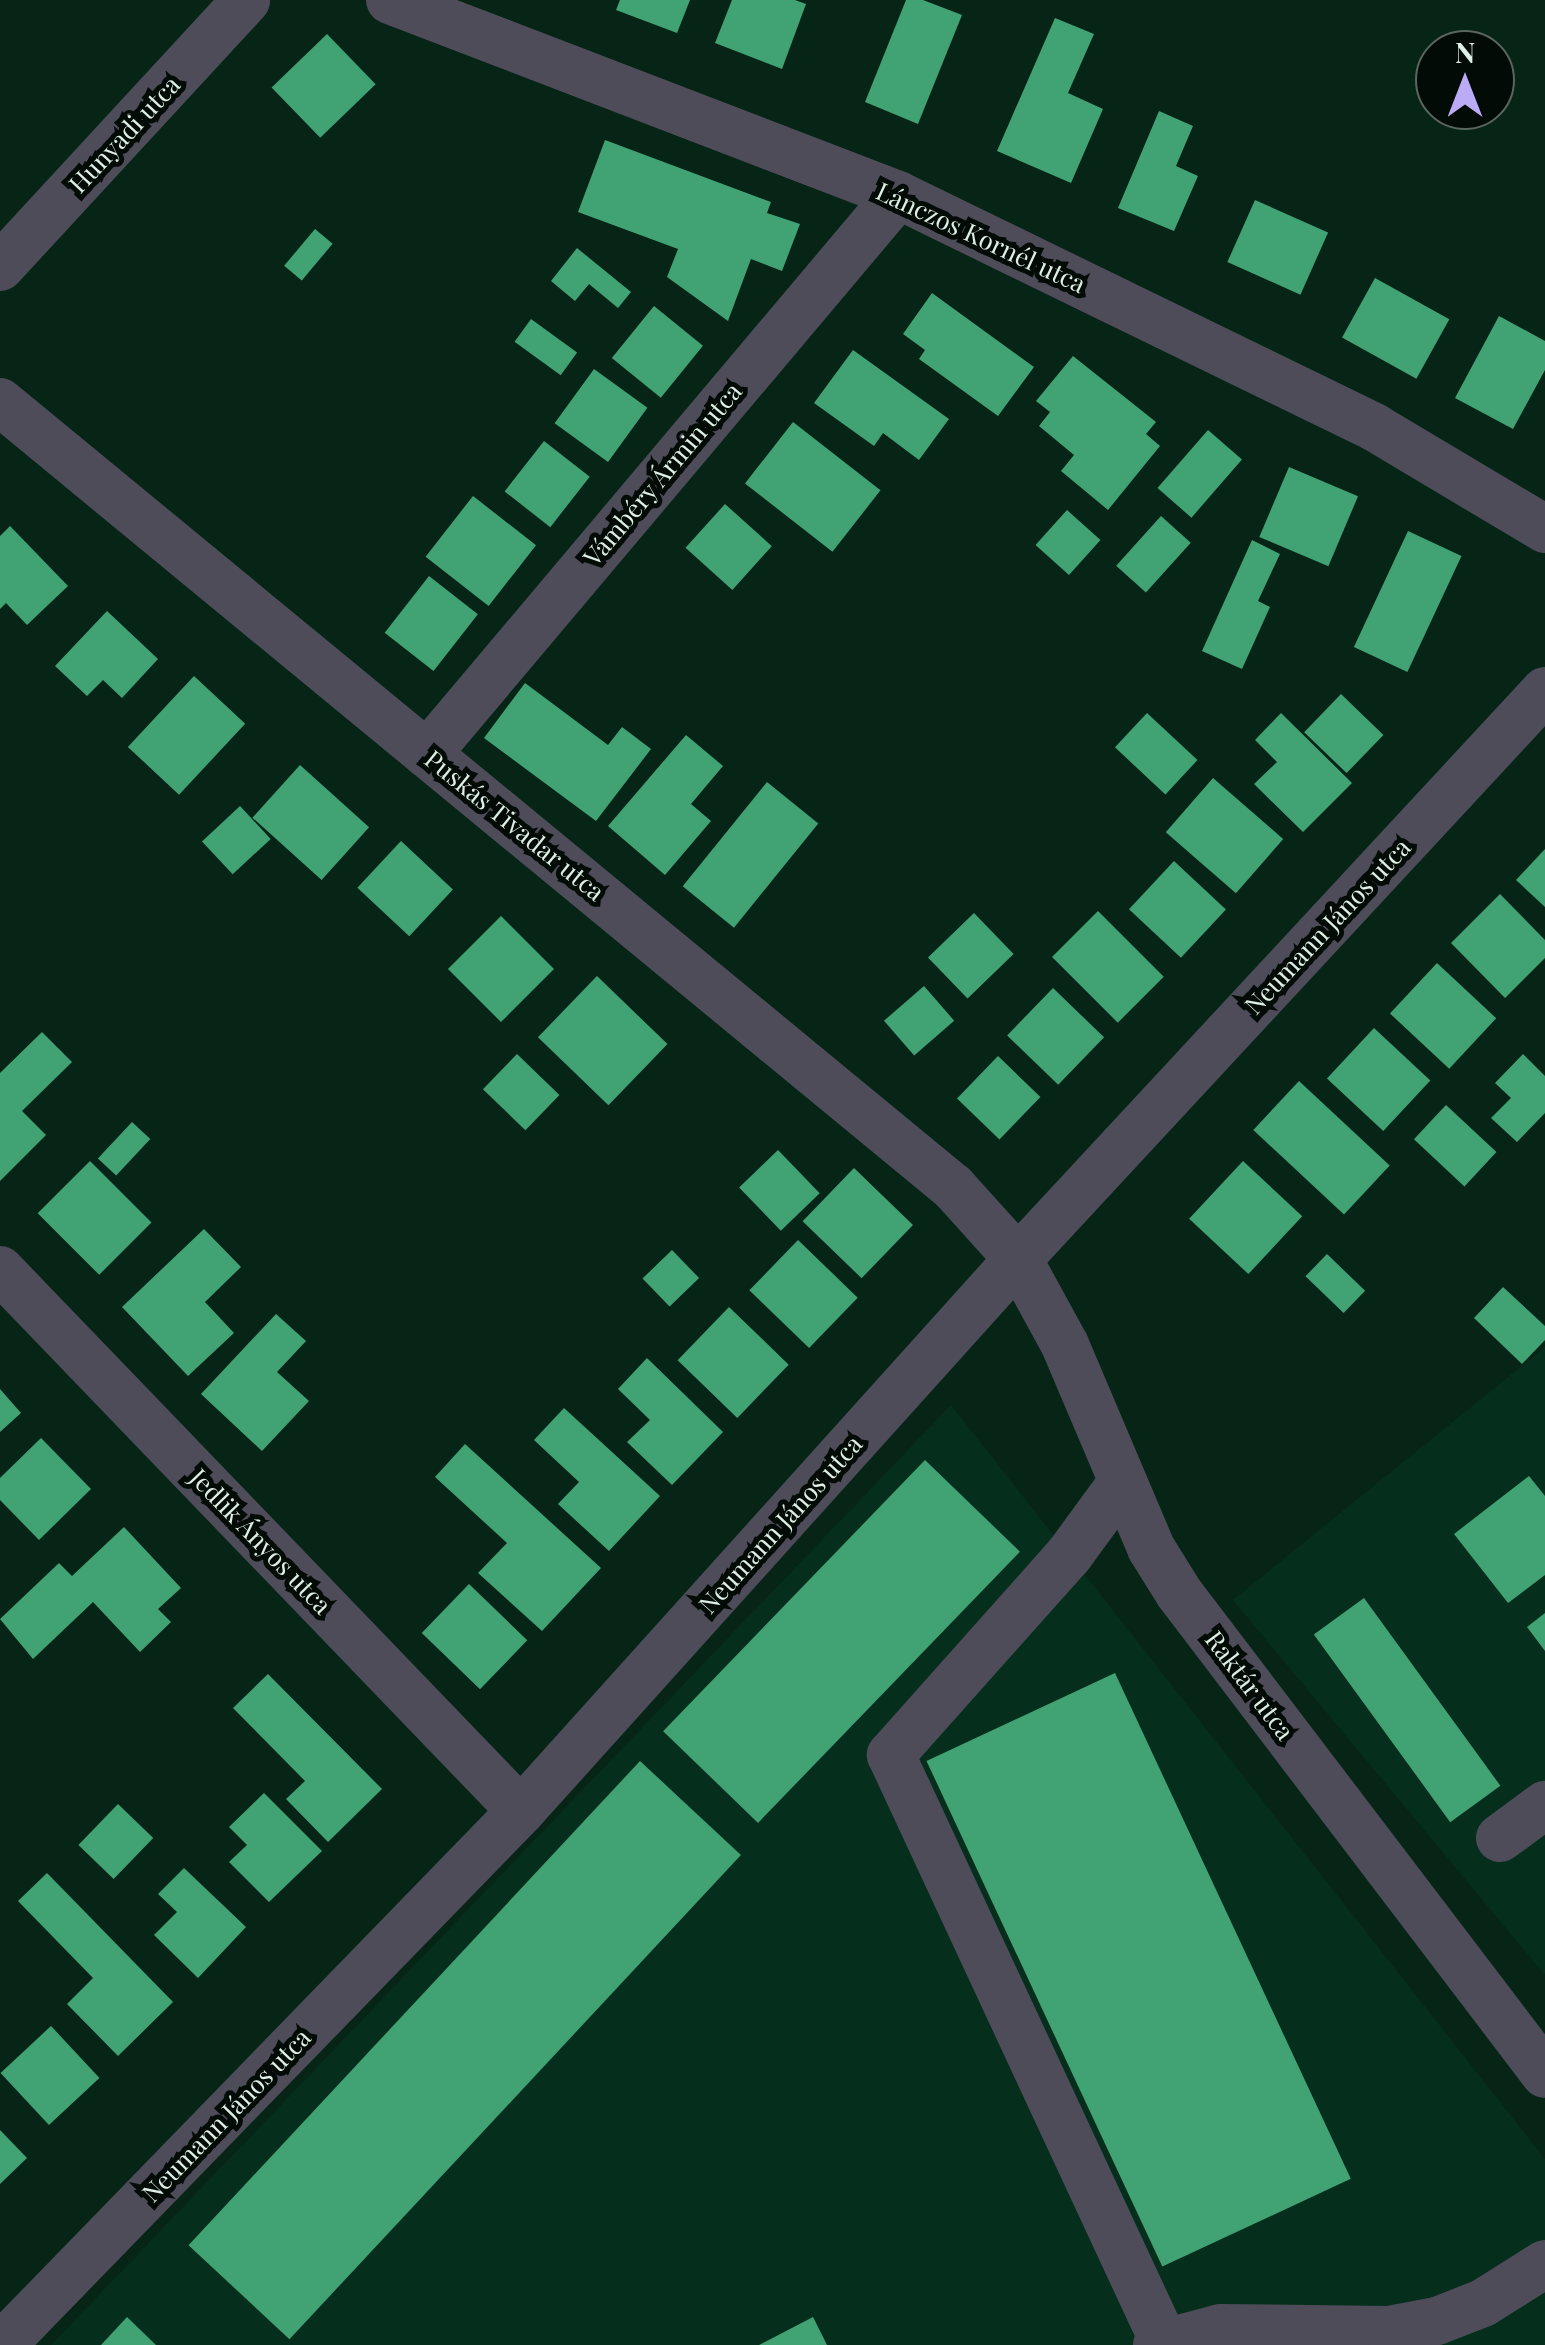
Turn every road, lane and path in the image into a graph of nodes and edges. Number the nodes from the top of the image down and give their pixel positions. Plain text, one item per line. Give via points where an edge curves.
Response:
1 (246, 0) edge
2 (390, 0) edge
3 (898, 195) junction
4 (0, 267) edge
5 (0, 402) edge
6 (1545, 529) edge
7 (1545, 691) edge
8 (427, 754) junction
9 (1018, 1259) junction
10 (0, 1270) edge
11 (1122, 1484) junction
12 (1545, 1805) edge
13 (521, 1811) junction
14 (1500, 1838) dead end
15 (1545, 2074) edge
16 (1545, 2264) edge
17 (1160, 2343) edge
18 (1, 2344) edge

1 - 4 street, Hunyadi utca
2 - 3 street, Lánczos Kornél utca
3 - 6 street, Lánczos Kornél utca via 1374,427
3 - 8 street, Vámbéry Ármin utca
5 - 8 street, Puskás Tivadar utca
7 - 9 street, Neumann János utca
8 - 9 street, Puskás Tivadar utca via 954,1187
9 - 11 street, Raktár utca via 1065,1345
9 - 13 street, Neumann János utca
10 - 13 street, Jedlik Ányos utca
11 - 15 street, Raktár utca via 1179,1593
11 - 17 street via 1069,1555 891,1755
12 - 14 street
13 - 18 street, Neumann János utca
16 - 17 street via 1483,2303 1437,2321 1388,2330 1221,2328

